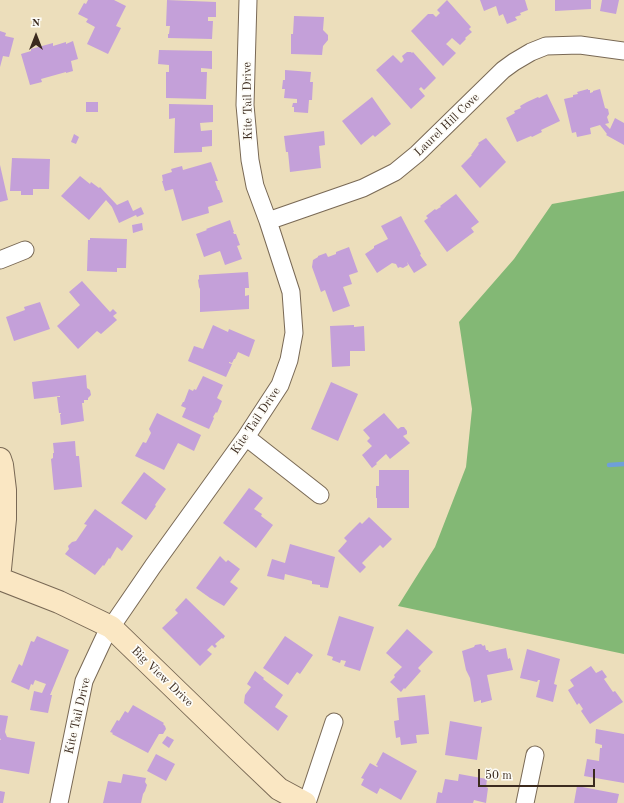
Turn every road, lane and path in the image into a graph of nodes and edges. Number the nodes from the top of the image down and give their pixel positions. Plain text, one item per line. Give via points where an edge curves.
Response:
1 (248, 0) edge
2 (624, 51) edge
3 (268, 221) junction
4 (25, 250) dead end
5 (0, 260) edge
6 (246, 437) junction
7 (0, 459) edge
8 (320, 495) dead end
9 (0, 569) edge
10 (0, 579) edge
11 (111, 627) junction
12 (334, 722) dead end
13 (535, 755) dead end
14 (59, 803) edge
15 (306, 803) edge
16 (525, 803) edge

1 - 3 street, Kite Tail Drive via 245,105 249,152 255,186
2 - 3 street, Laurel Hill Cove via 580,45 546,46 531,52 503,70 417,154 395,172 363,188
3 - 6 street, Kite Tail Drive via 292,292 294,333 289,360 280,385
4 - 5 street
6 - 8 street
6 - 11 street, Kite Tail Drive
7 - 9 street via 5,490
10 - 11 street, Big View Drive via 59,602
11 - 14 street, Kite Tail Drive via 84,681
11 - 15 street, Big View Drive via 279,789
12 - 15 street
13 - 16 street

